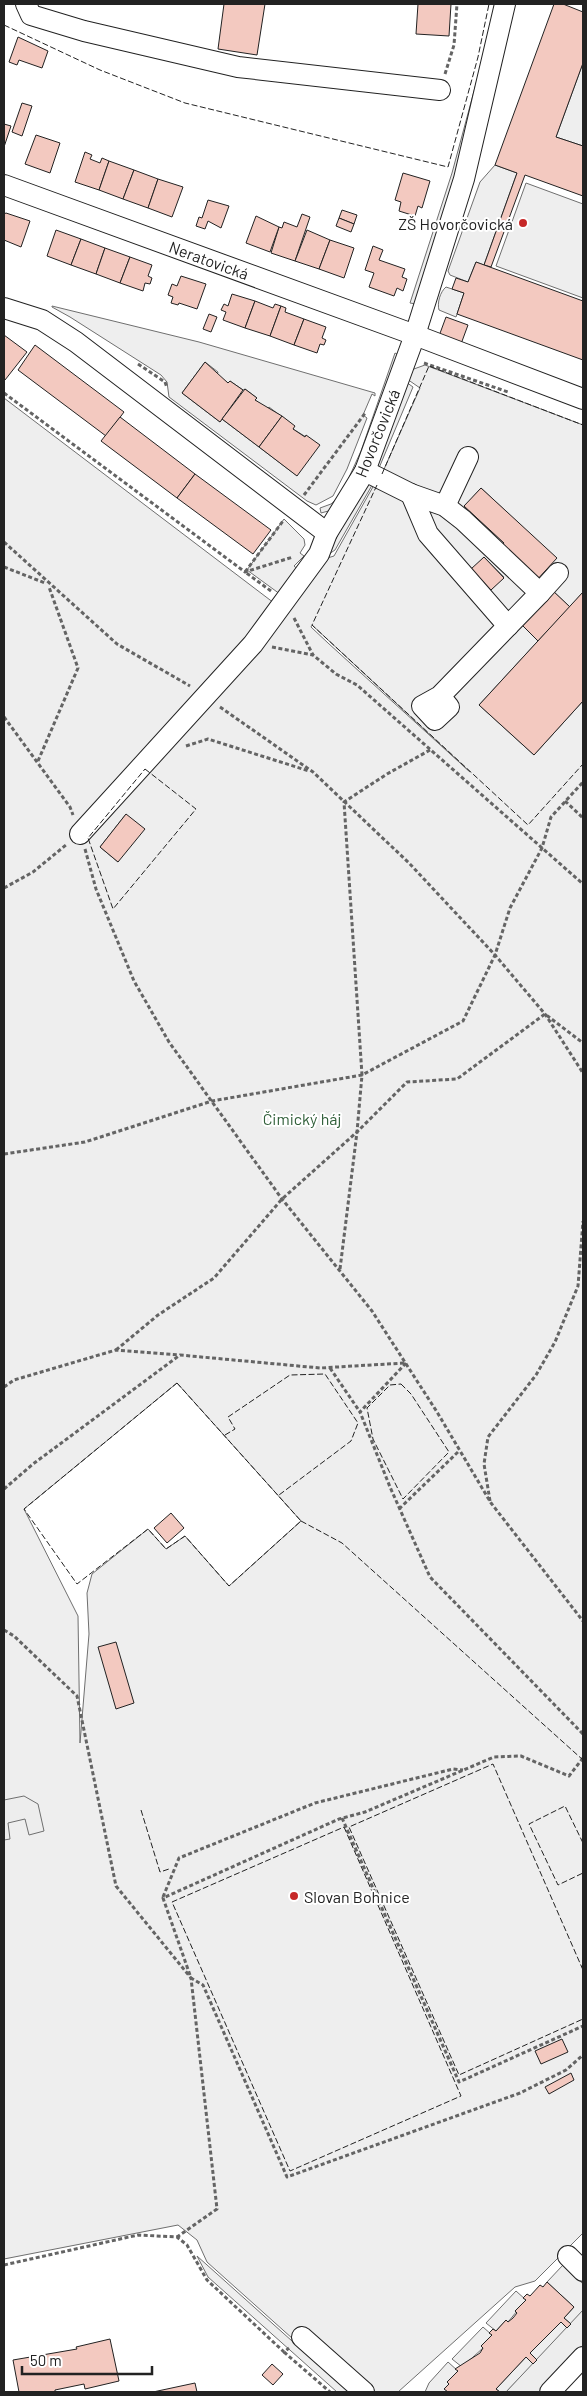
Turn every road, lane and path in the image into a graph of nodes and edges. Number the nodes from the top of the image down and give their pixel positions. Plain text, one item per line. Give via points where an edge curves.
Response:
1 (26, 4) edge
2 (457, 4) edge
3 (505, 4) edge
4 (440, 90) joint
5 (4, 185) edge
6 (4, 308) edge
7 (415, 335) junction
8 (407, 357) junction
9 (509, 392) dead end
10 (4, 393) edge
11 (583, 399) edge
12 (371, 405) dead end
13 (372, 411) dead end
14 (369, 419) dead end
15 (468, 457) dead end
16 (365, 471) junction
17 (411, 494) junction
18 (445, 506) junction
19 (293, 509) junction
20 (327, 534) junction
21 (4, 542) edge
22 (295, 556) dead end
23 (4, 567) edge
24 (245, 572) junction
25 (558, 573) dead end
26 (49, 585) junction
27 (540, 593) junction
28 (284, 600) junction
29 (508, 626) junction
30 (253, 644) junction
31 (313, 655) junction
32 (205, 696) junction
33 (440, 696) dead end
34 (4, 717) edge
35 (183, 747) dead end
36 (430, 750) junction
37 (38, 761) junction
38 (313, 772) junction
39 (583, 782) edge
40 (344, 802) junction
41 (565, 802) junction
42 (583, 818) edge
43 (80, 834) junction
44 (542, 848) junction
45 (583, 884) edge
46 (4, 888) edge
47 (495, 955) junction
48 (545, 1014) junction
49 (583, 1043) edge
50 (583, 1073) edge
51 (362, 1075) junction
52 (212, 1101) junction
53 (357, 1132) junction
54 (4, 1154) edge
55 (282, 1199) junction
56 (583, 1221) edge
57 (340, 1269) junction
58 (116, 1350) junction
59 (180, 1355) junction
60 (406, 1363) junction
61 (330, 1368) junction
62 (4, 1387) edge
63 (360, 1412) junction
64 (459, 1451) junction
65 (4, 1489) edge
66 (491, 1503) junction
67 (399, 1509) junction
68 (583, 1621) edge
69 (4, 1630) edge
70 (583, 1734) edge
71 (583, 1758) edge
72 (463, 1770) junction
73 (342, 1818) junction
74 (163, 1898) junction
75 (191, 1978) junction
76 (583, 2026) edge
77 (583, 2055) edge
78 (177, 2237) junction
79 (568, 2256) dead end
80 (4, 2264) edge
81 (583, 2271) edge
82 (302, 2337) joint
83 (284, 2352) junction
84 (583, 2357) edge
85 (560, 2389) edge
86 (330, 2392) edge
87 (364, 2392) edge

1 - 4 street via 30,15 238,67
2 - 4 path via 454,45
3 - 7 street, Hovorčovická via 464,179
5 - 7 street, Neratovická
6 - 19 street via 42,320 76,342
7 - 8 street, Hovorčovická
7 - 11 street, Neratovická
8 - 9 path
8 - 16 street, Hovorčovická
10 - 24 path
12 - 19 path
13 - 14 path
15 - 18 street
16 - 17 street
16 - 20 street, Hovorčovická
17 - 18 street
17 - 29 street via 428,534
18 - 27 street
19 - 20 street
19 - 24 path
20 - 28 street, Hovorčovická via 319,554
21 - 26 path
22 - 24 path
23 - 26 path
24 - 28 path
25 - 27 street
26 - 32 path via 117,644
26 - 37 path via 78,668
27 - 29 street
28 - 30 street, Hovorčovická
28 - 31 path
29 - 33 street
30 - 31 path
30 - 32 street, Hovorčovická
31 - 36 path via 336,674 357,685
32 - 38 path
32 - 43 street, Hovorčovická
34 - 37 path
35 - 38 path via 208,739
36 - 40 path
36 - 44 path
37 - 43 path via 70,807
38 - 40 path
39 - 41 path
40 - 47 path via 409,864
40 - 51 path
41 - 42 path
41 - 44 path via 551,817
43 - 46 path via 33,872
43 - 52 path via 96,889 134,981 170,1042
44 - 45 path
44 - 47 path via 510,908
47 - 48 path
47 - 51 path via 462,1021
48 - 49 path
48 - 50 path
48 - 53 path via 457,1079 407,1082
51 - 52 path
51 - 53 path
52 - 54 path via 85,1142
52 - 55 path
53 - 55 path
53 - 57 path
55 - 57 path
55 - 58 path via 214,1278 158,1315
56 - 66 path via 578,1286 555,1342 536,1375 488,1437 484,1464
57 - 60 path
58 - 59 path
58 - 62 path via 14,1380
59 - 61 path
59 - 65 path
60 - 61 path
60 - 63 path
60 - 64 path
61 - 63 path
63 - 67 path
64 - 66 path
64 - 67 path
66 - 68 path
67 - 70 path via 430,1577
69 - 75 path via 77,1696 116,1886
71 - 72 path via 569,1776 521,1756 494,1757
72 - 73 path via 365,1812
72 - 74 path via 453,1769 315,1803 179,1858
73 - 74 path
73 - 76 path via 459,2082
74 - 75 path
75 - 77 path via 203,1985 286,2177 520,2093 566,2070
75 - 78 path via 217,2209
78 - 80 path via 138,2235
78 - 83 path via 187,2246 207,2280
79 - 81 street
82 - 83 path
82 - 87 street
83 - 86 path
84 - 85 street

